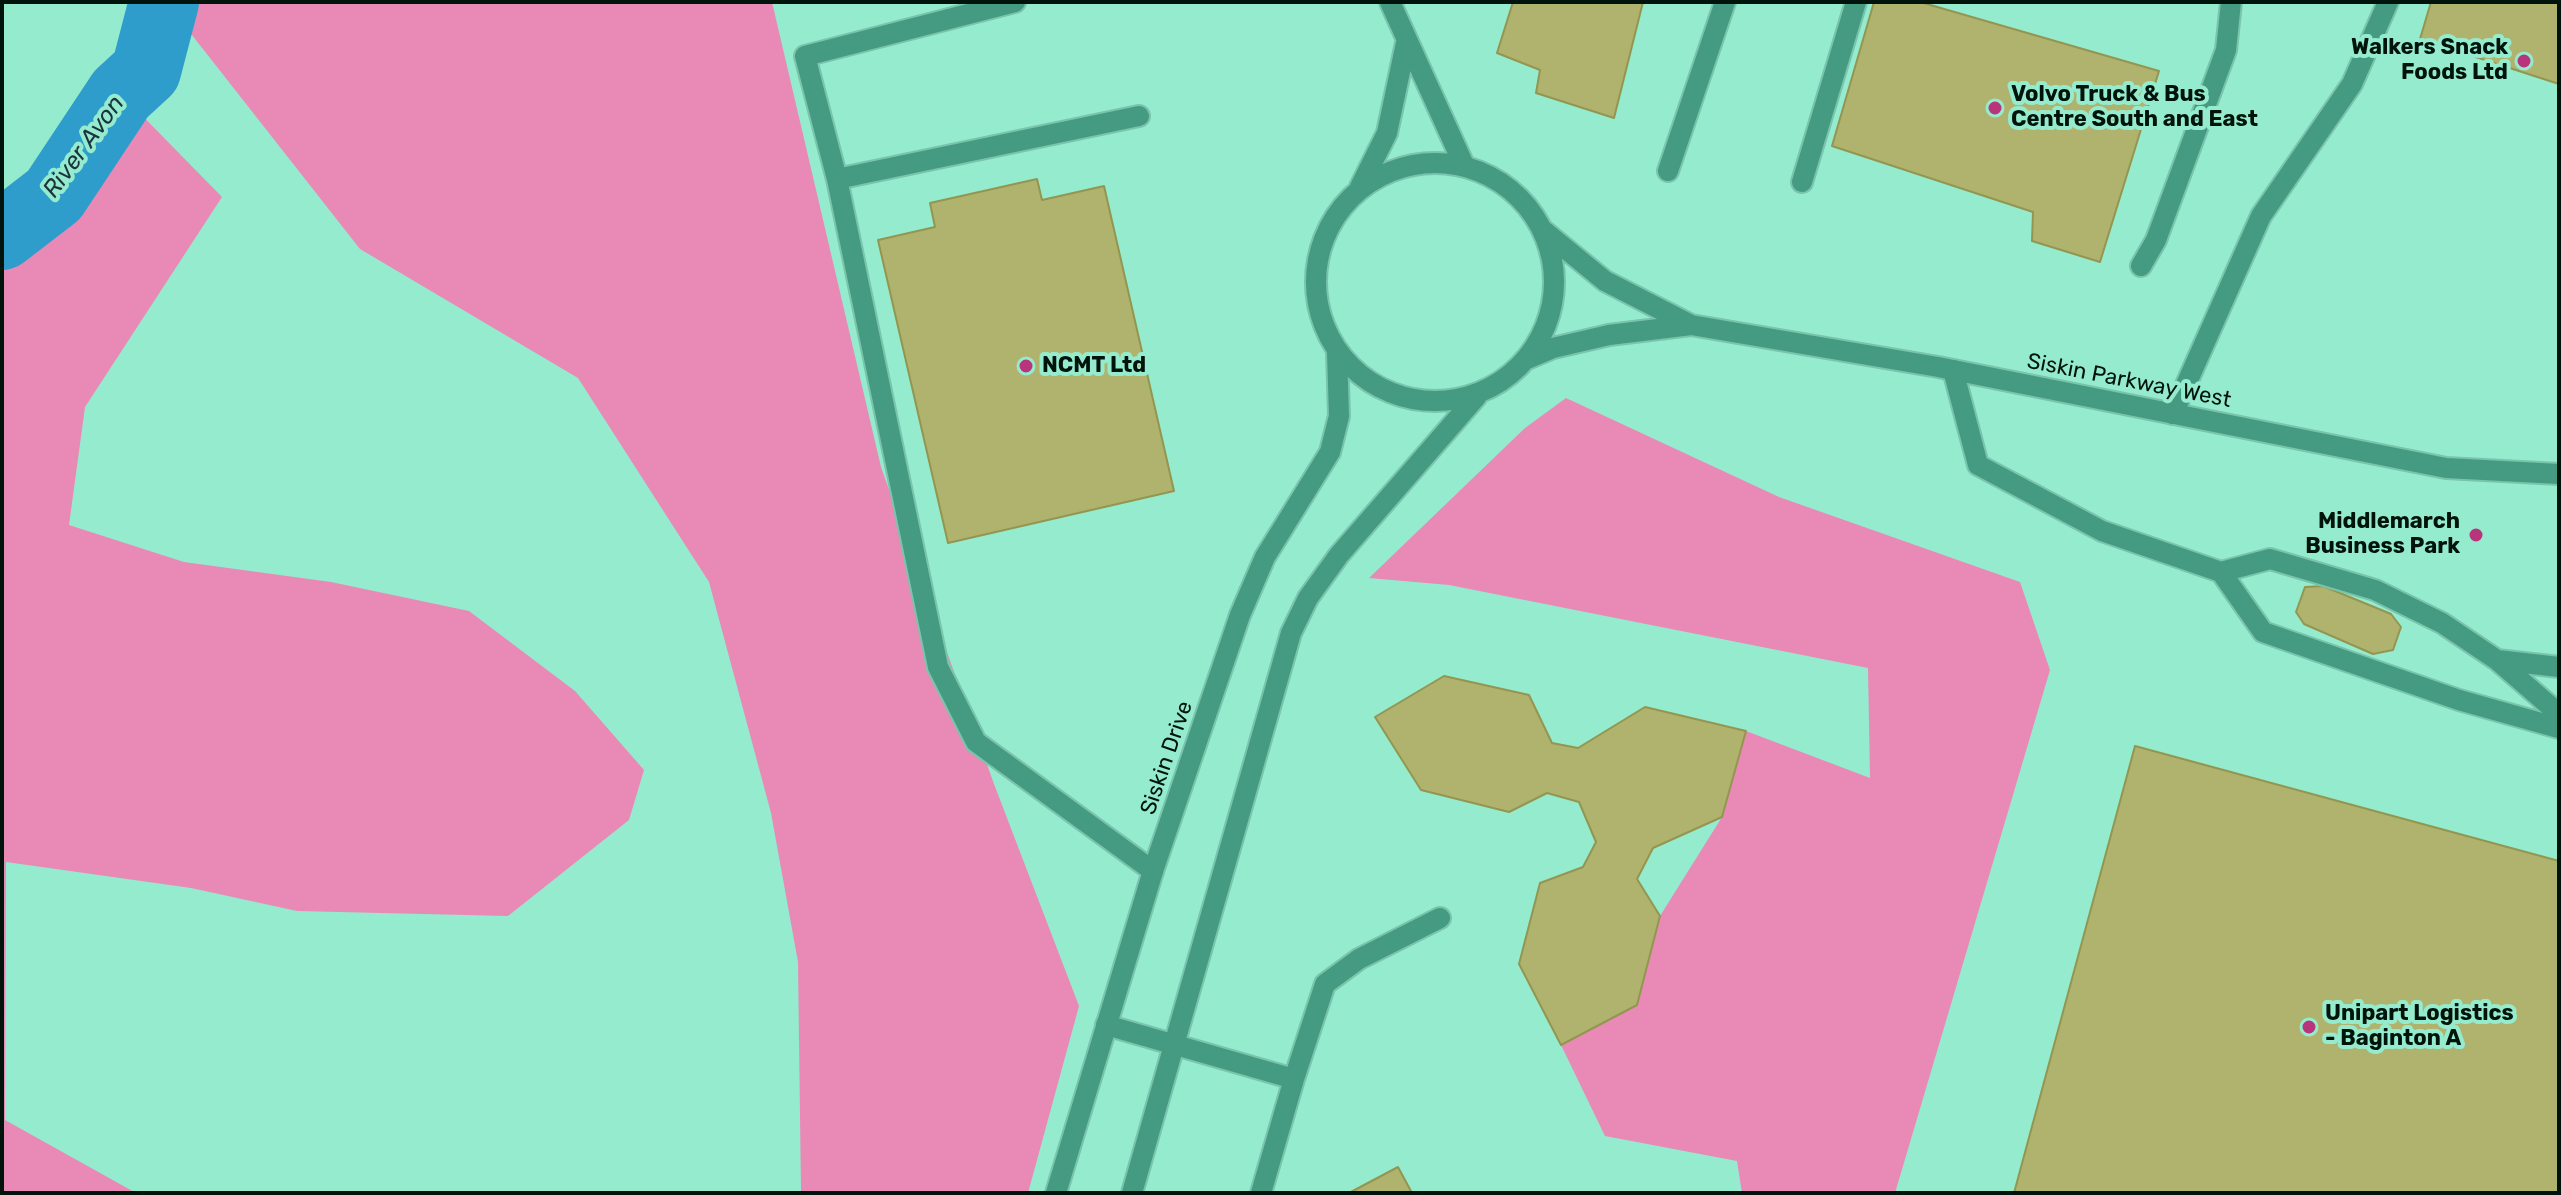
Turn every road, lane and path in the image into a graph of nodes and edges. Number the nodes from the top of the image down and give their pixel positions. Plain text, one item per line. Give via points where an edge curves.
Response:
1 (1015, 2) edge
2 (1390, 2) edge
3 (1725, 2) edge
4 (1856, 2) edge
5 (2231, 2) edge
6 (2388, 2) edge
7 (1406, 43) junction
8 (1139, 116) dead end
9 (1463, 163) junction
10 (1668, 171) dead end
11 (1802, 182) dead end
12 (838, 183) junction
13 (1358, 191) junction
14 (1543, 230) junction
15 (2141, 266) dead end
16 (1691, 325) junction
17 (1337, 352) junction
18 (1527, 359) junction
19 (1953, 370) junction
20 (1477, 396) junction
21 (2173, 414) junction
22 (2559, 474) edge
23 (2221, 572) junction
24 (2497, 660) junction
25 (2559, 667) edge
26 (2559, 714) edge
27 (2559, 728) edge
28 (1153, 871) junction
29 (1440, 918) dead end
30 (1106, 1025) junction
31 (1174, 1044) junction
32 (1294, 1079) junction
33 (1056, 1193) edge
34 (1132, 1193) edge
35 (1261, 1193) edge

1 - 12 street via 805,56
2 - 7 street
3 - 10 street
4 - 11 street
5 - 15 street via 2226,50 2156,240
6 - 21 street via 2352,84 2261,216
7 - 9 street
7 - 13 street via 1387,133
8 - 12 street via 837,179
9 - 13 street via 1405,167
9 - 14 street via 1523,201
12 - 28 street via 938,667 976,742
13 - 17 street via 1336,220 1317,265 1322,320
14 - 16 street, Siskin Parkway West via 1605,281
14 - 18 street via 1553,263 1553,300 1545,330
16 - 18 street, Siskin Parkway West via 1609,335
16 - 19 street, Siskin Parkway West
17 - 20 street via 1361,375 1394,394 1435,401
17 - 28 street, Siskin Drive via 1339,416 1330,452 1265,557 1240,615
18 - 20 street
19 - 21 street, Siskin Parkway West
19 - 23 street via 1978,465 2102,531
20 - 31 street via 1308,598 1278,675
21 - 22 street, Siskin Parkway West via 2446,468
23 - 24 street via 2270,559 2375,590 2442,623
23 - 27 street via 2263,632 2459,700
24 - 25 street
24 - 26 street
28 - 30 street, Siskin Drive
29 - 32 street via 1359,959 1325,984
30 - 31 street
30 - 33 street, Siskin Drive
31 - 32 street
31 - 34 street
32 - 35 street

